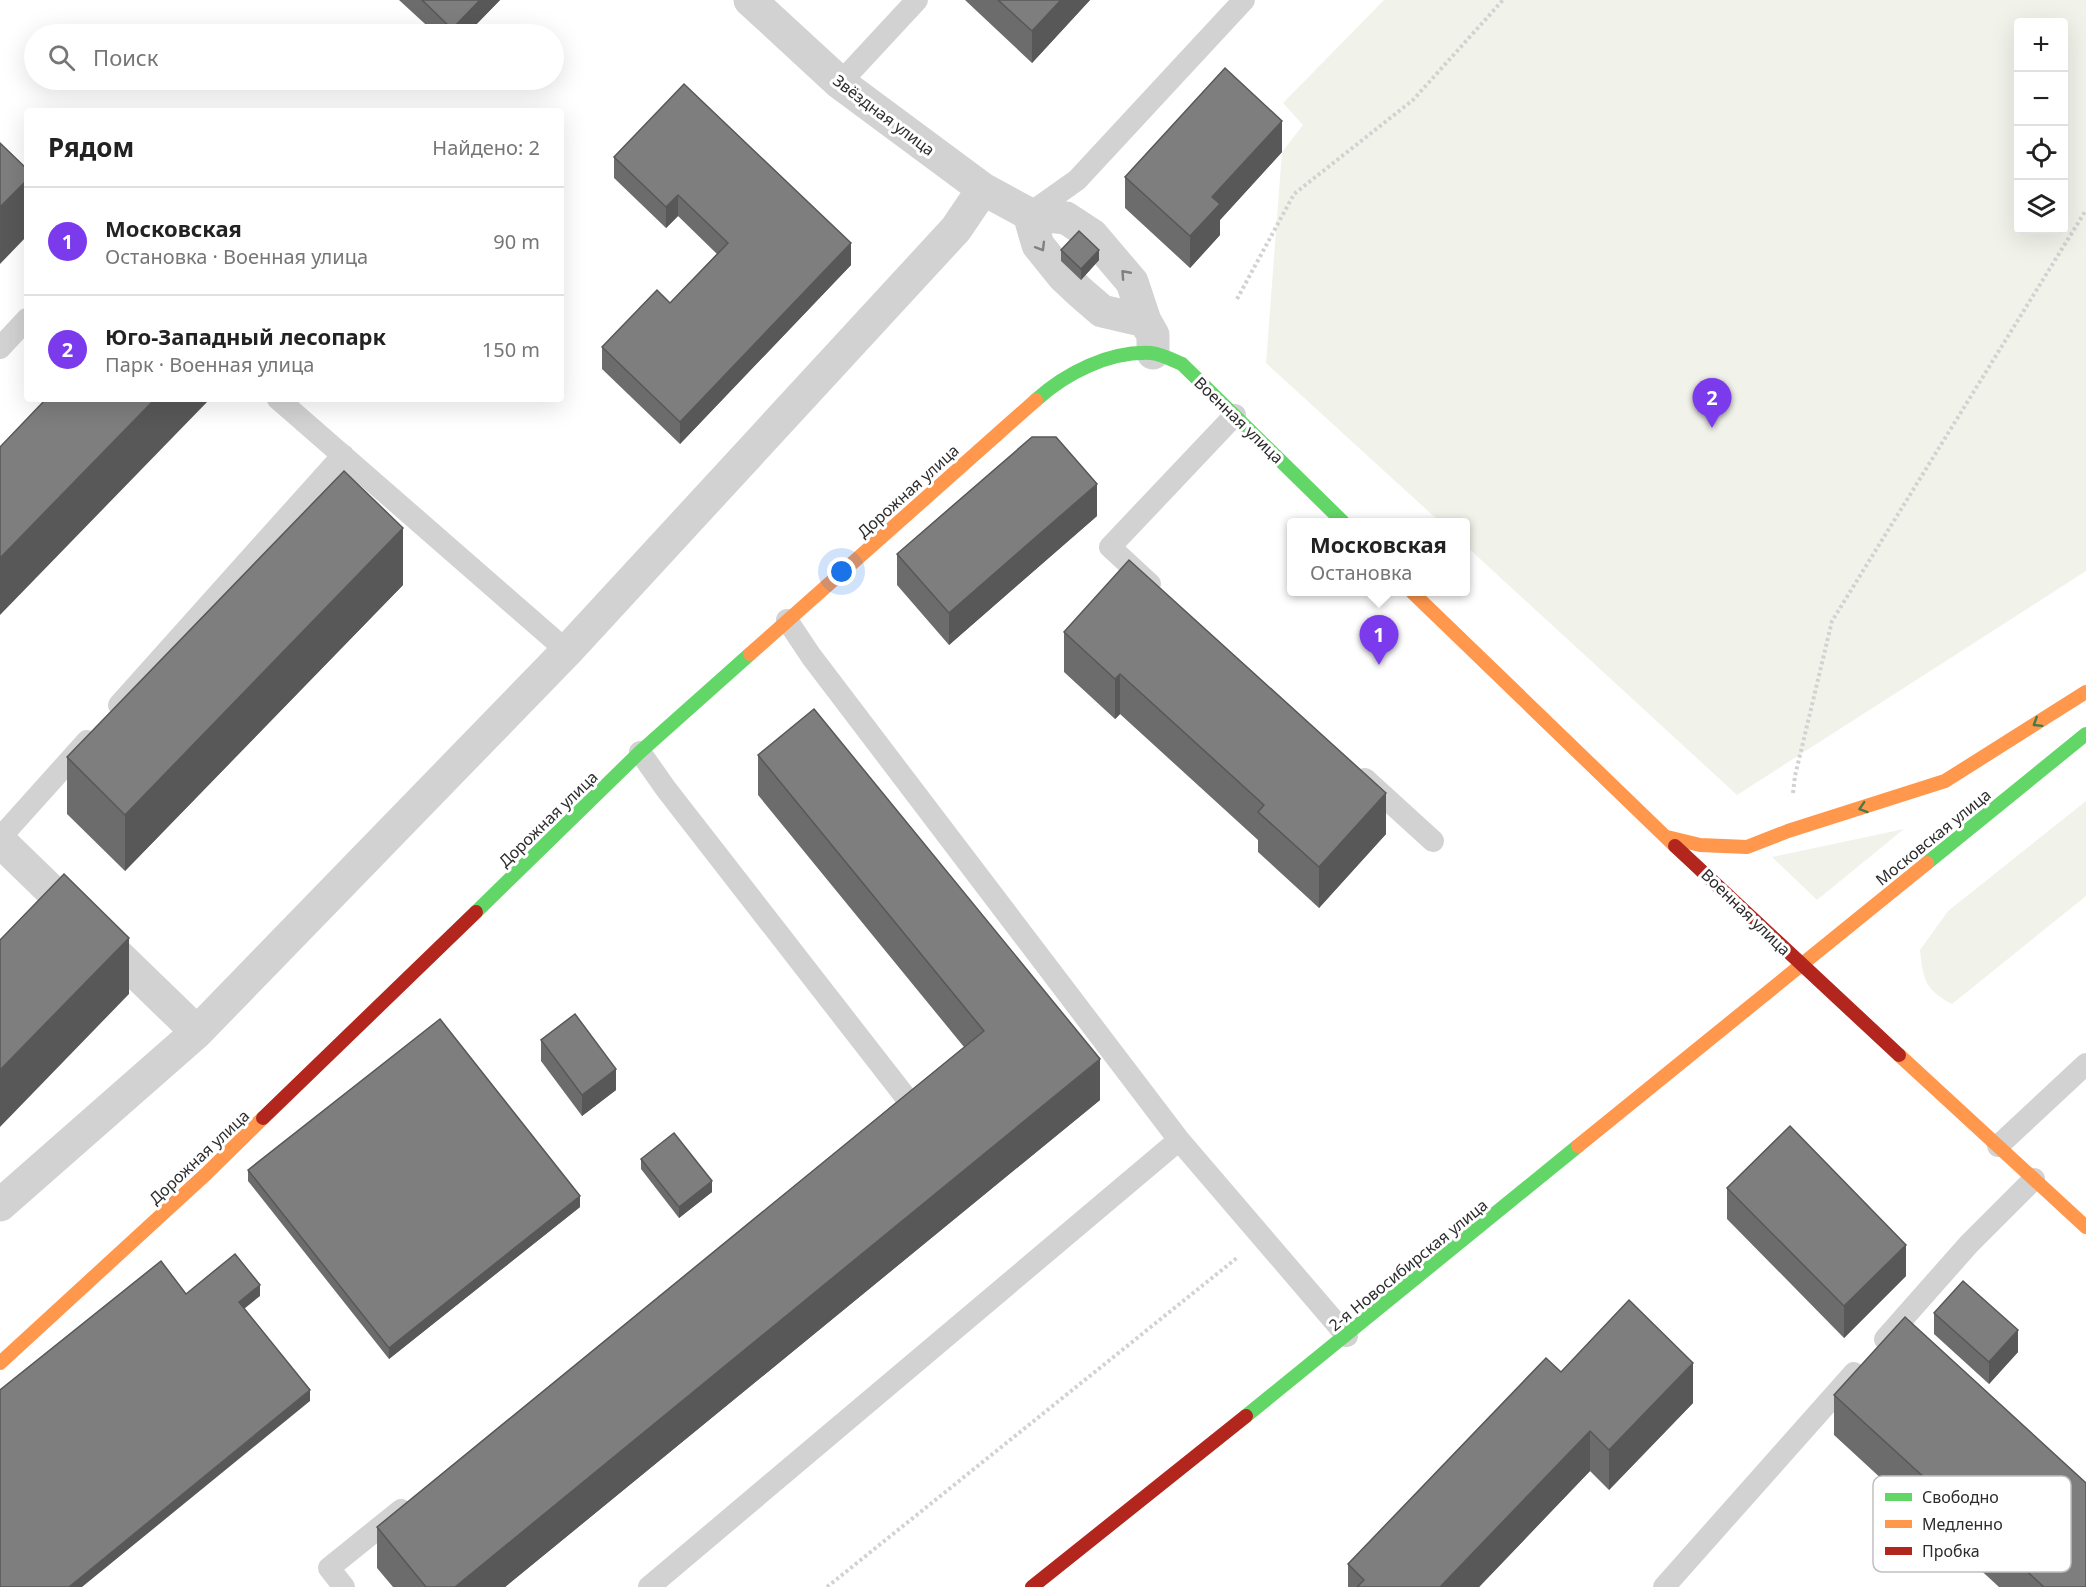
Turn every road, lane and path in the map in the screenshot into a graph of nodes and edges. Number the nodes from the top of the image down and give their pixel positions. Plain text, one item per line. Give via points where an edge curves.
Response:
1 (750, 0) edge
2 (917, 0) edge
3 (1244, 0) edge
4 (1503, 0) edge
5 (840, 83) junction
6 (983, 189) junction
7 (2086, 210) edge
8 (1029, 214) junction
9 (1237, 298) dead end
10 (1144, 321) junction
11 (24, 322) edge
12 (0, 348) edge
13 (1153, 353) junction
14 (281, 402) edge
15 (1234, 415) junction
16 (343, 455) junction
17 (1338, 518) edge
18 (1162, 595) edge
19 (1417, 596) edge
20 (787, 620) junction
21 (567, 651) junction
22 (2086, 692) edge
23 (2086, 734) edge
24 (640, 752) junction
25 (1345, 762) edge
26 (1788, 831) junction
27 (1667, 837) junction
28 (0, 839) edge
29 (1432, 841) dead end
30 (1801, 964) junction
31 (197, 1032) junction
32 (2086, 1064) edge
33 (884, 1126) edge
34 (1179, 1140) junction
35 (1998, 1146) junction
36 (2034, 1179) junction
37 (0, 1205) edge
38 (2086, 1227) edge
39 (1263, 1238) junction
40 (1347, 1336) junction
41 (0, 1363) edge
42 (421, 1494) edge
43 (344, 1587) edge
44 (649, 1587) edge
45 (827, 1587) edge
46 (1032, 1587) edge
47 (1664, 1587) edge

1 - 5 street, Звёздная улица
2 - 5 lane
3 - 8 lane via 1077,180
4 - 9 path via 1413,100 1294,194
5 - 6 street, Звёздная улица
6 - 8 street, Звёздная улица
6 - 21 street via 956,229
7 - 26 path via 1832,621 1795,776
8 -> 10 street via 1038,245 1062,276 1102,311
10 -> 8 street, Звёздная улица via 1132,282 1092,235 1066,218
10 - 13 street via 1153,335
11 - 12 lane
13 - 15 street, Военная улица via 1182,364
13 - 20 street, Дорожная улица via 1115,355 1056,382
14 - 16 lane
15 - 17 street, Военная улица
15 - 18 lane via 1110,547
16 - 21 lane
16 - 28 lane
19 - 27 street, Военная улица
20 - 24 street, Дорожная улица
20 - 34 lane
21 - 31 street
22 -> 26 street via 1945,782
23 - 30 street, Московская улица
24 - 33 lane via 911,1104
24 - 41 street, Дорожная улица via 206,1174
25 - 29 lane
26 - 27 street via 1746,847 1700,845
27 - 30 street, Военная улица
28 - 31 street
30 - 35 street, Военная улица
30 - 40 street, 2-я Новосибирская улица
31 - 37 street
32 - 35 lane
34 - 39 lane
34 - 44 lane
35 - 36 street, Военная улица
36 - 38 street, Военная улица
36 - 47 lane via 1969,1244
39 - 40 lane
39 - 45 path
40 - 46 street, 2-я Новосибирская улица
42 - 43 lane via 328,1568

